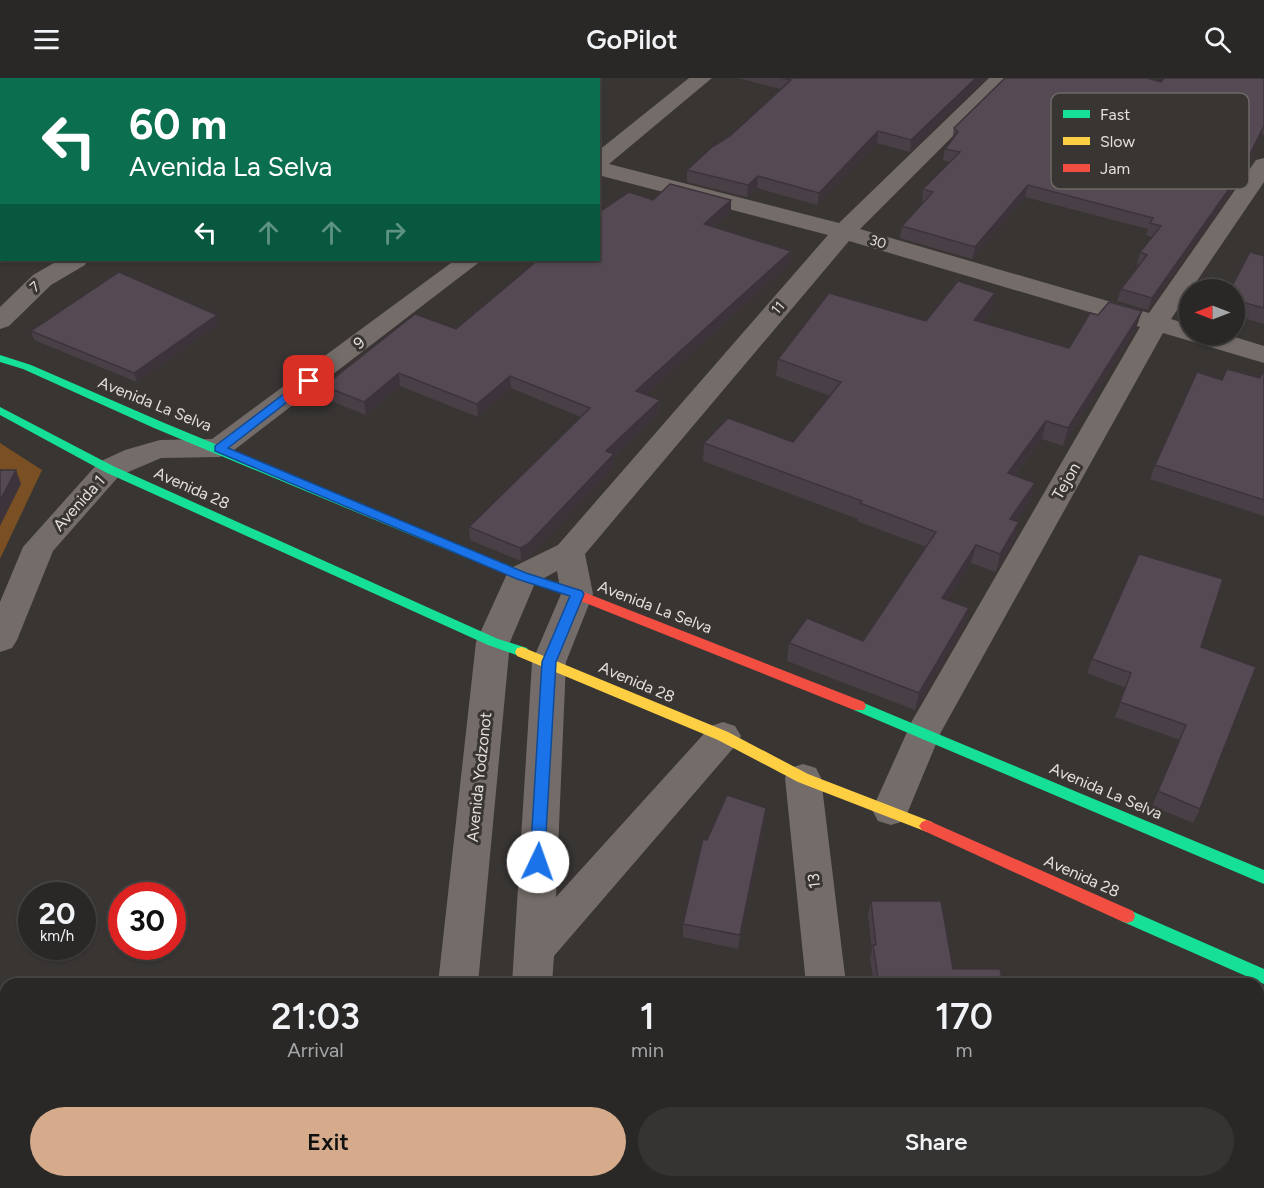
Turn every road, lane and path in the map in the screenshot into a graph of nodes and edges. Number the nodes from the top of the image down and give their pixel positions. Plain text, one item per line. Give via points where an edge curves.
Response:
1 (702, 78) edge
2 (1001, 78) edge
3 (600, 160) edge
4 (1264, 165) edge
5 (600, 169) edge
6 (1249, 187) edge
7 (1247, 189) edge
8 (844, 232) junction
9 (74, 261) edge
10 (469, 261) edge
11 (0, 321) edge
12 (1156, 322) junction
13 (1179, 329) edge
14 (1232, 345) edge
15 (1264, 355) edge
16 (0, 358) edge
17 (0, 410) edge
18 (219, 448) junction
19 (109, 469) junction
20 (569, 552) junction
21 (522, 576) junction
22 (577, 594) junction
23 (0, 640) edge
24 (493, 642) junction
25 (549, 662) junction
26 (924, 730) junction
27 (723, 736) junction
28 (803, 778) junction
29 (891, 810) junction
30 (1264, 877) edge
31 (532, 968) edge
32 (1264, 977) edge
33 (459, 978) edge
34 (825, 978) edge

1 - 3 street
2 - 8 street, 11
4 - 6 street, Tejon
5 - 8 street, 30
7 - 12 street, Tejon
8 - 12 street, 30
8 - 20 street, 11
9 - 11 street, 7 via 42,280
10 - 18 street, 9
12 - 13 street, 30
12 - 26 street, Tejon
14 - 15 street
16 - 18 street, Avenida La Selva
17 - 19 street, Avenida 28
18 - 19 street, Avenida 1 via 160,449
18 - 21 street, Avenida La Selva
19 - 23 street, Avenida 1 via 39,547
19 - 24 street, Avenida 28
20 - 21 street
20 - 22 street
21 - 22 street, Avenida La Selva
21 - 24 street, Avenida Yodzonot
22 - 25 street
22 - 26 street, Avenida La Selva
24 - 25 street, Avenida 28
24 - 33 street, Avenida Yodzonot
25 - 27 street, Avenida 28
25 - 31 street
26 - 29 street, Tejon
26 - 30 street, Avenida La Selva
27 - 28 street, Avenida 28
27 - 31 street
28 - 29 street, Avenida 28
28 - 34 street, 13
29 - 32 street, Avenida 28

